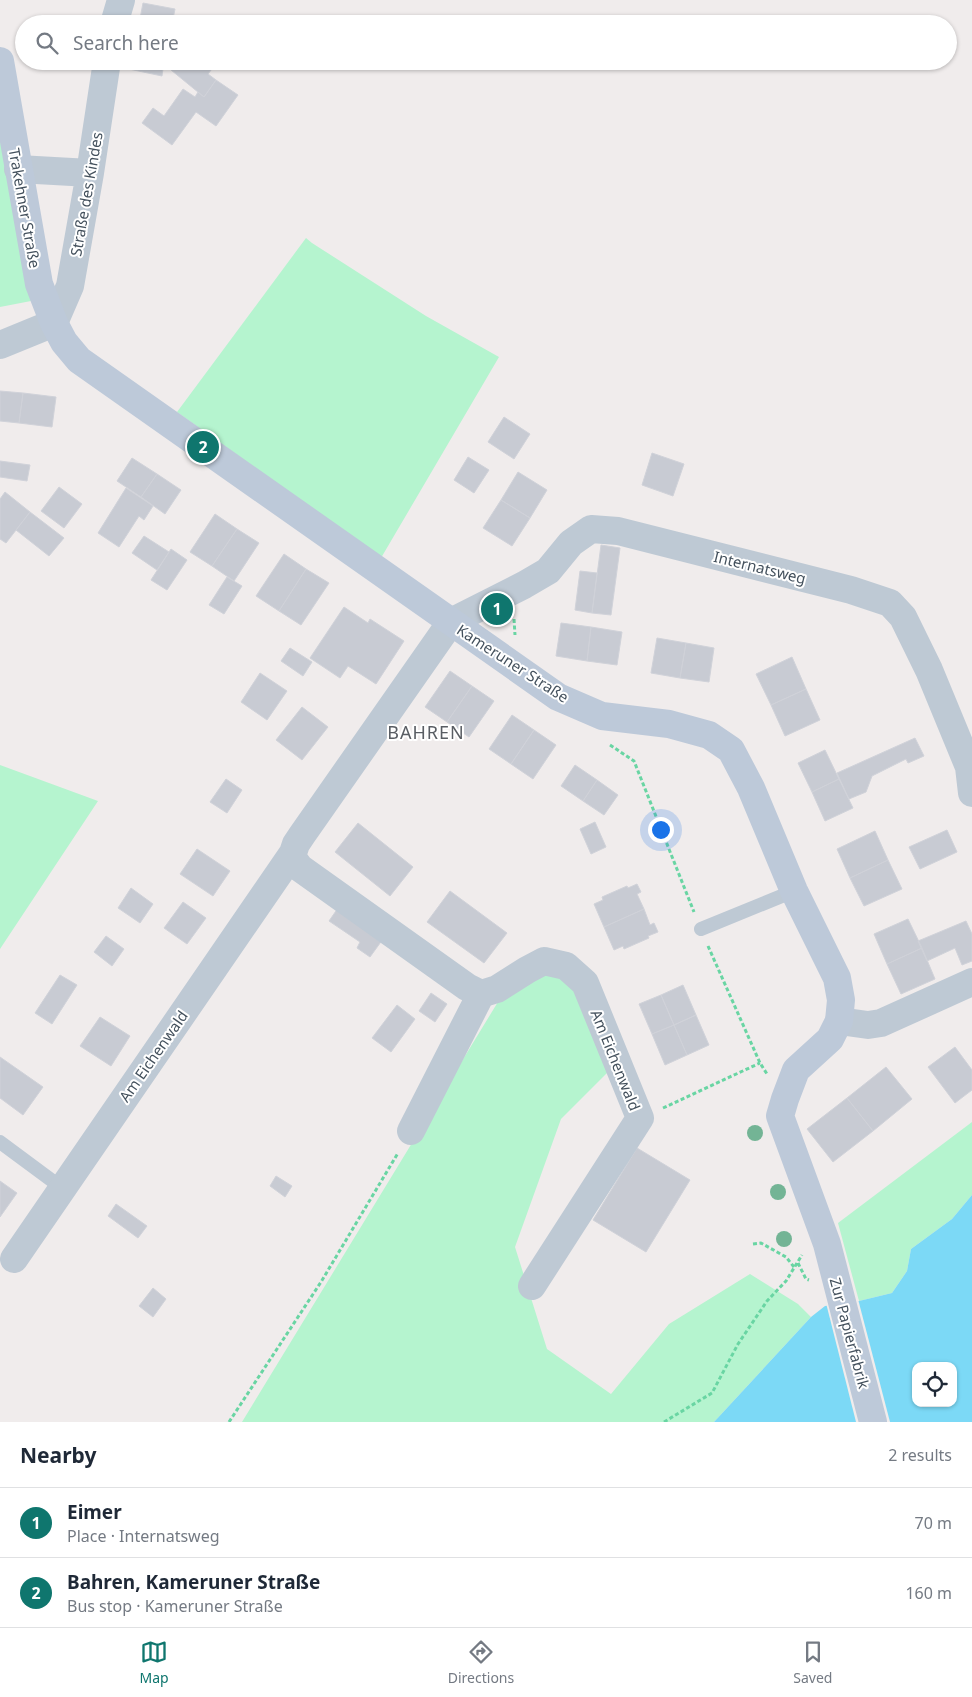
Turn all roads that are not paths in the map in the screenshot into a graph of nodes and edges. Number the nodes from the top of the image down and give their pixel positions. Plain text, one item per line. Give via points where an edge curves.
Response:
1 (121, 0) edge
2 (117, 15) edge
3 (0, 61) edge
4 (106, 70) edge
5 (18, 170) junction
6 (90, 173) junction
7 (54, 323) junction
8 (0, 345) edge
9 (451, 622) junction
10 (972, 794) edge
11 (293, 853) junction
12 (794, 891) junction
13 (701, 929) road end
14 (972, 982) edge
15 (481, 994) junction
16 (839, 1021) junction
17 (411, 1131) road end
18 (0, 1142) edge
19 (62, 1188) junction
20 (823, 1235) joint
21 (14, 1259) dead end
22 (532, 1286) dead end
23 (873, 1422) edge

1 - 2 street
3 - 5 street, Trakehner Straße
4 - 6 street, Straße des Kindes
5 - 6 street
5 - 7 street, Trakehner Straße via 38,284
6 - 7 street, Straße des Kindes via 70,286
7 - 8 street
7 - 9 street, Kameruner Straße via 79,360
9 - 10 street, Internatsweg via 548,571 571,543 591,529 627,533 890,603 904,617 929,670 969,767
9 - 11 street, Am Eichenwald via 302,835
9 - 12 street, Kameruner Straße via 558,697 602,716 669,724 709,735 731,750 751,788
11 - 15 street via 300,868
11 - 19 street, Am Eichenwald
12 - 13 lane
12 - 16 street, Kameruner Straße via 837,978 841,1000
14 - 16 street via 881,1023 868,1025
15 - 17 street
15 - 22 street, Am Eichenwald via 497,989 544,961 566,966 586,984 640,1118
16 - 20 street, Kameruner Straße via 830,1039 796,1070 780,1116
18 - 19 lane
19 - 21 street, Am Eichenwald
20 - 23 street, Zur Papierfabrik

